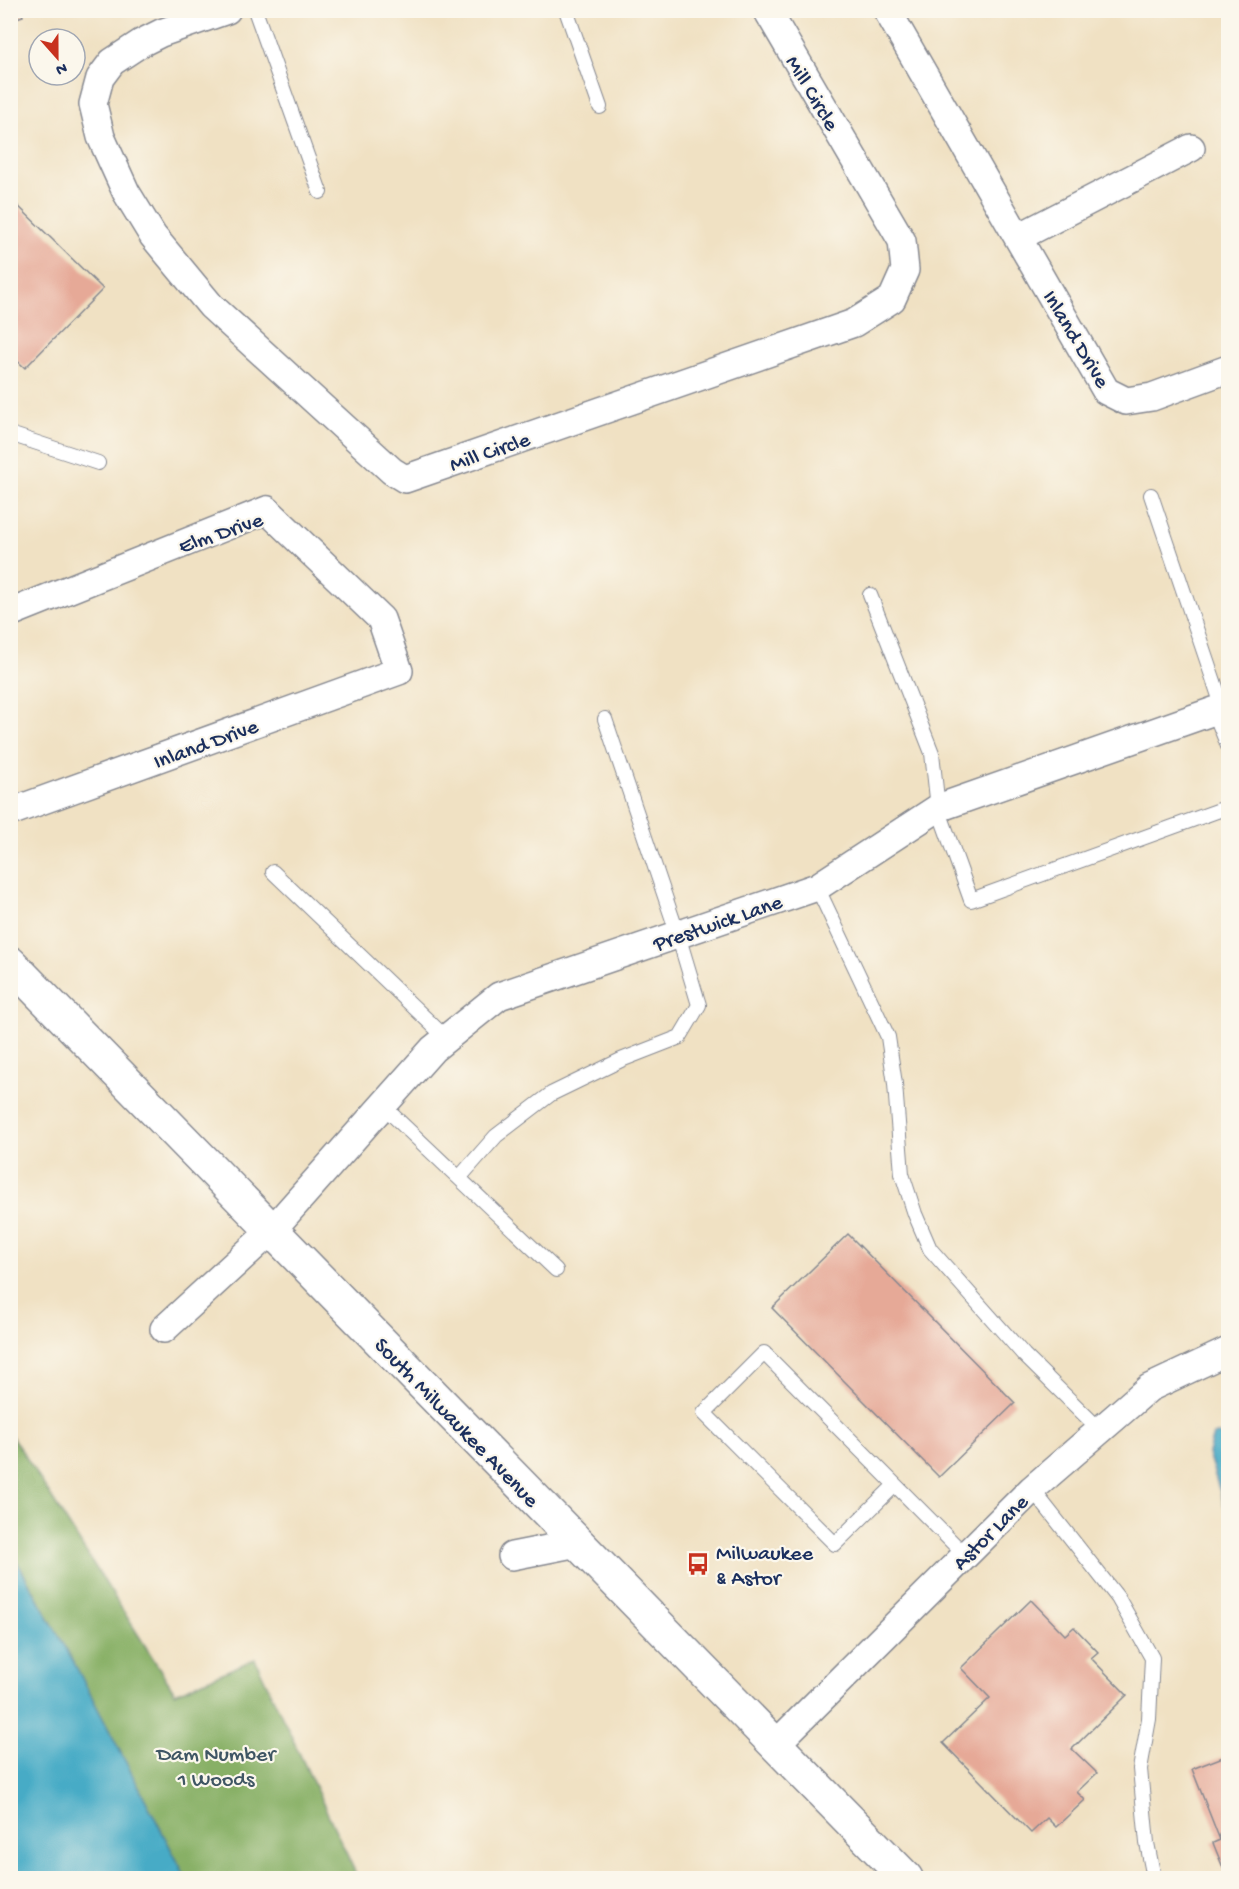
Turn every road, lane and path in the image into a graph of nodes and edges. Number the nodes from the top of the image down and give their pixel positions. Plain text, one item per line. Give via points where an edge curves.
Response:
1 (228, 10) edge
2 (255, 10) edge
3 (566, 10) edge
4 (766, 10) edge
5 (887, 10) edge
6 (600, 107) dead end
7 (1191, 148) dead end
8 (320, 192) dead end
9 (1019, 237) junction
10 (1228, 369) edge
11 (10, 434) edge
12 (98, 463) dead end
13 (1151, 495) dead end
14 (870, 595) dead end
15 (10, 613) edge
16 (399, 671) joint
17 (1222, 708) edge
18 (605, 720) dead end
19 (1228, 746) edge
20 (1228, 807) edge
21 (938, 808) junction
22 (10, 812) edge
23 (273, 872) dead end
24 (817, 887) junction
25 (678, 934) junction
26 (10, 963) edge
27 (446, 1038) junction
28 (383, 1106) junction
29 (459, 1178) junction
30 (272, 1230) junction
31 (556, 1270) dead end
32 (164, 1329) dead end
33 (1228, 1351) edge
34 (1100, 1430) junction
35 (895, 1485) junction
36 (1032, 1489) junction
37 (578, 1543) junction
38 (512, 1556) dead end
39 (965, 1556) junction
40 (775, 1745) junction
41 (906, 1878) edge
42 (1154, 1878) edge

1 - 4 street, Mill Circle via 161,33 112,62 100,78 93,104 101,137 126,192 153,236 211,306 405,479 854,323 892,299 905,270 902,241
2 - 8 lane
3 - 6 lane
5 - 9 street, Inland Drive
7 - 9 street
9 - 10 street, Inland Drive via 1106,391 1126,401 1152,397
11 - 12 lane
13 - 17 lane
14 - 21 lane via 932,753
15 - 16 street, Elm Drive via 267,510 381,620
16 - 22 street, Inland Drive
17 - 19 lane
17 - 21 street, Prestwick Lane
18 - 25 lane
20 - 21 lane via 971,900
21 - 24 street, Prestwick Lane
23 - 27 lane
24 - 25 street, Prestwick Lane
24 - 34 lane via 888,1037 903,1174 930,1249 1024,1355
25 - 27 street, Prestwick Lane via 499,996
25 - 29 lane via 699,1005 680,1038 621,1060 551,1094 496,1136
26 - 30 main road, South Milwaukee Avenue
27 - 28 street, Prestwick Lane
28 - 29 lane
28 - 30 street, Prestwick Lane
29 - 31 lane
30 - 32 street, Prestwick Lane
30 - 37 main road, South Milwaukee Avenue
33 - 34 street, Astor Lane via 1149,1388
34 - 36 street, Astor Lane
35 - 35 lane via 764,1353 704,1413 835,1544
35 - 39 lane
36 - 39 street, Astor Lane
36 - 42 lane via 1118,1598 1152,1658 1149,1719 1140,1769
37 - 38 street
37 - 40 main road, South Milwaukee Avenue
39 - 40 street, Astor Lane
40 - 41 main road, South Milwaukee Avenue

